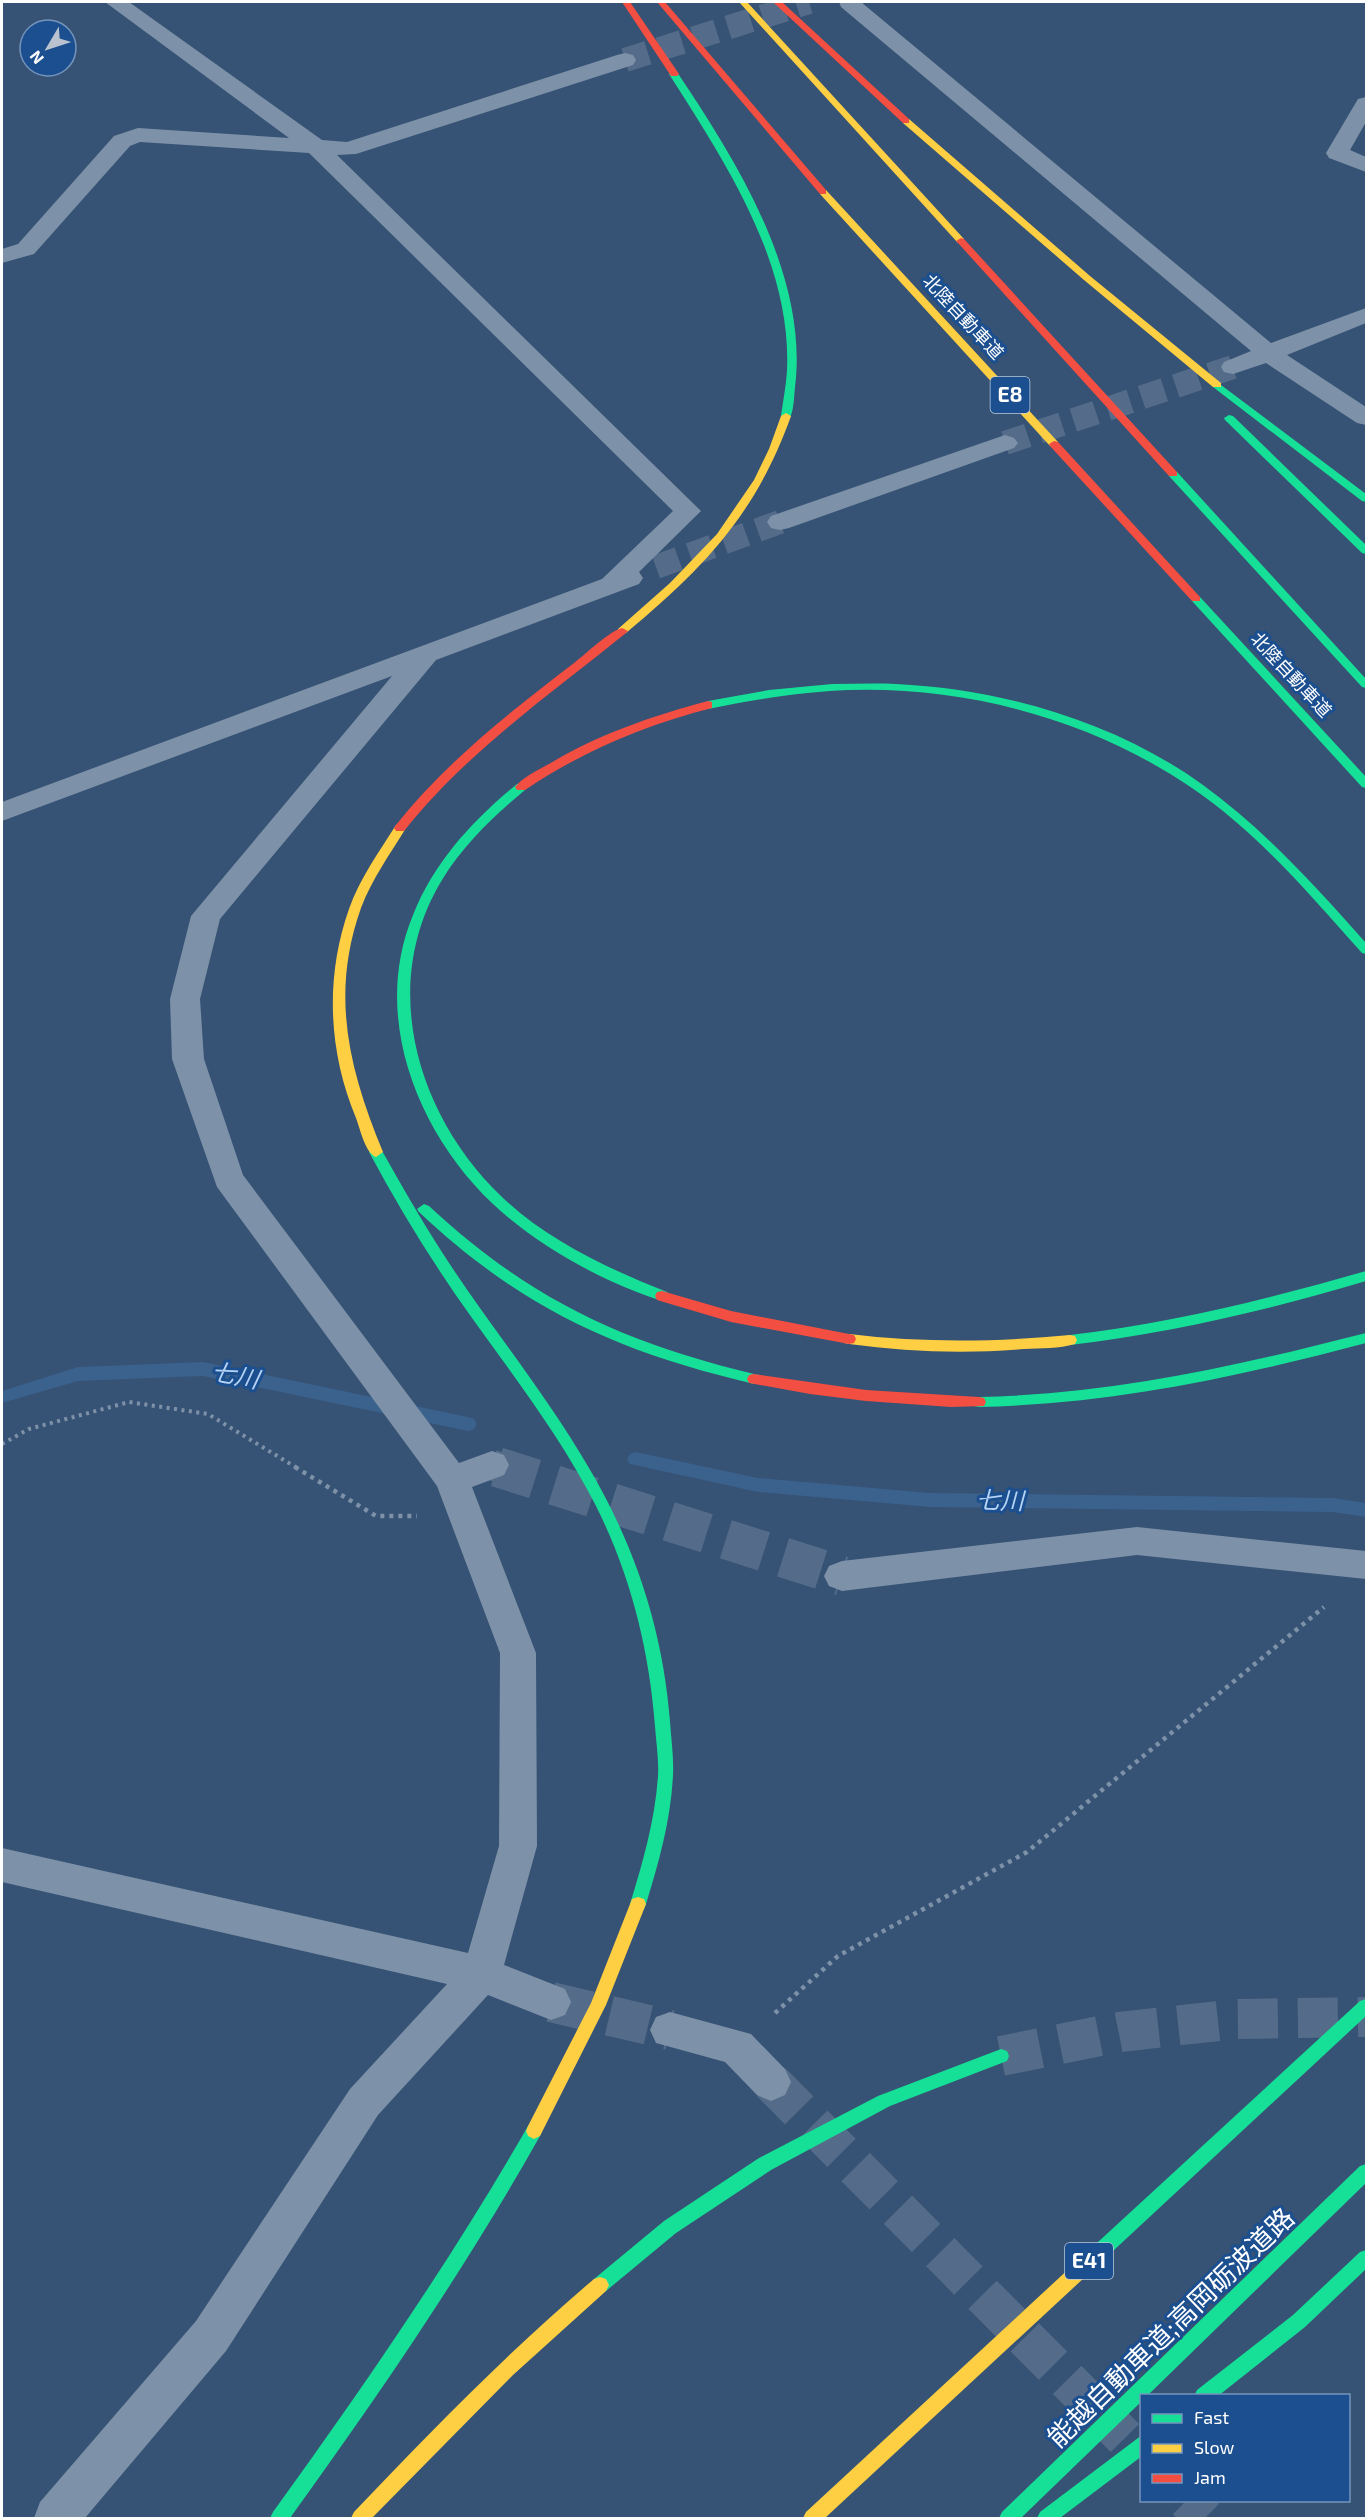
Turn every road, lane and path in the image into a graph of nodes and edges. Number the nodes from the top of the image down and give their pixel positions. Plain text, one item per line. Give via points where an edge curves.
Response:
1 (116, 2) edge
2 (626, 2) edge
3 (661, 2) edge
4 (743, 2) edge
5 (777, 2) edge
6 (849, 2) edge
7 (625, 60) tunnel mouth
8 (1366, 104) edge
9 (316, 147) junction
10 (1366, 165) edge
11 (2, 256) edge
12 (1075, 269) junction
13 (1366, 315) edge
14 (1269, 354) junction
15 (1233, 367) tunnel mouth
16 (1195, 385) dead end
17 (1221, 410) dead end
18 (1366, 418) edge
19 (1005, 443) tunnel mouth
20 (1366, 499) edge
21 (780, 522) tunnel mouth
22 (1366, 551) edge
23 (656, 567) tunnel mouth
24 (609, 586) junction
25 (426, 654) junction
26 (1366, 685) edge
27 (1366, 784) edge
28 (2, 812) edge
29 (1366, 950) edge
30 (362, 1119) junction
31 (1366, 1276) edge
32 (1366, 1338) edge
33 (2, 1444) edge
34 (492, 1465) tunnel mouth
35 (452, 1480) junction
36 (467, 1517) junction
37 (1366, 1565) edge
38 (842, 1576) tunnel mouth
39 (1330, 1603) dead end
40 (2, 1865) edge
41 (482, 1974) junction
42 (551, 2002) tunnel mouth
43 (1366, 2006) edge
44 (670, 2030) tunnel mouth
45 (736, 2048) junction
46 (1001, 2056) tunnel mouth
47 (771, 2082) tunnel mouth
48 (1366, 2172) edge
49 (1366, 2258) edge
50 (1206, 2394) edge
51 (1140, 2446) edge
52 (56, 2518) edge
53 (279, 2518) edge
54 (360, 2518) edge
55 (812, 2518) edge
56 (1008, 2518) edge
57 (1046, 2518) edge

1 - 9 street
2 - 30 highway via 698,111 761,231 791,328 793,369 787,408 776,449 754,492 727,531 656,602 463,757 420,801 386,845 361,891 342,946 338,1003 342,1064
3 - 27 highway, 北陸自動車道 / E8 via 828,197
4 - 26 highway
5 - 12 highway
6 - 14 street
7 - 9 street via 348,148
8 - 10 street via 1337,153
9 - 11 street via 138,135 122,141 26,249
9 - 24 street via 688,511
12 - 16 highway
12 - 20 highway
13 - 14 street
14 - 15 street
14 - 18 street
17 - 22 highway
19 - 21 street
23 - 24 street
24 - 25 street
25 - 28 street
25 - 35 street via 206,916 185,999 188,1059 228,1179
29 - 31 highway via 1281,856 1236,815 1188,779 1131,747 1072,722 930,691 860,687 788,689 718,700 651,719 540,773 493,809 456,851 426,897 409,945 403,999 406,1050 423,1100 452,1152 489,1193 534,1231 590,1265 658,1295 734,1319 887,1345 973,1347 1068,1342 1156,1331 1260,1308
30 - 32 highway via 399,1180 445,1232 501,1278 565,1314 645,1348 721,1372 808,1390 907,1402 1014,1402 1113,1393 1224,1374
30 - 53 highway via 390,1180 578,1459 619,1537 647,1617 663,1701 666,1781 648,1871 615,1970 558,2088 489,2209 406,2341
33 - 36 path via 29,1429 129,1402 196,1412 208,1414 376,1516
34 - 35 street
35 - 36 street
36 - 41 street via 518,1653 519,1846
37 - 38 street via 1137,1541
39 - 45 path via 1027,1852 838,1956
40 - 41 street
41 - 42 street
41 - 52 street via 364,2102 211,2336
43 - 55 highway, E41
44 - 45 street
45 - 47 street
46 - 54 highway via 884,2101 765,2164 670,2227 556,2321 443,2430
48 - 56 highway, 能越自動車道;高岡砺波道路
49 - 50 highway via 1299,2320
51 - 57 highway

